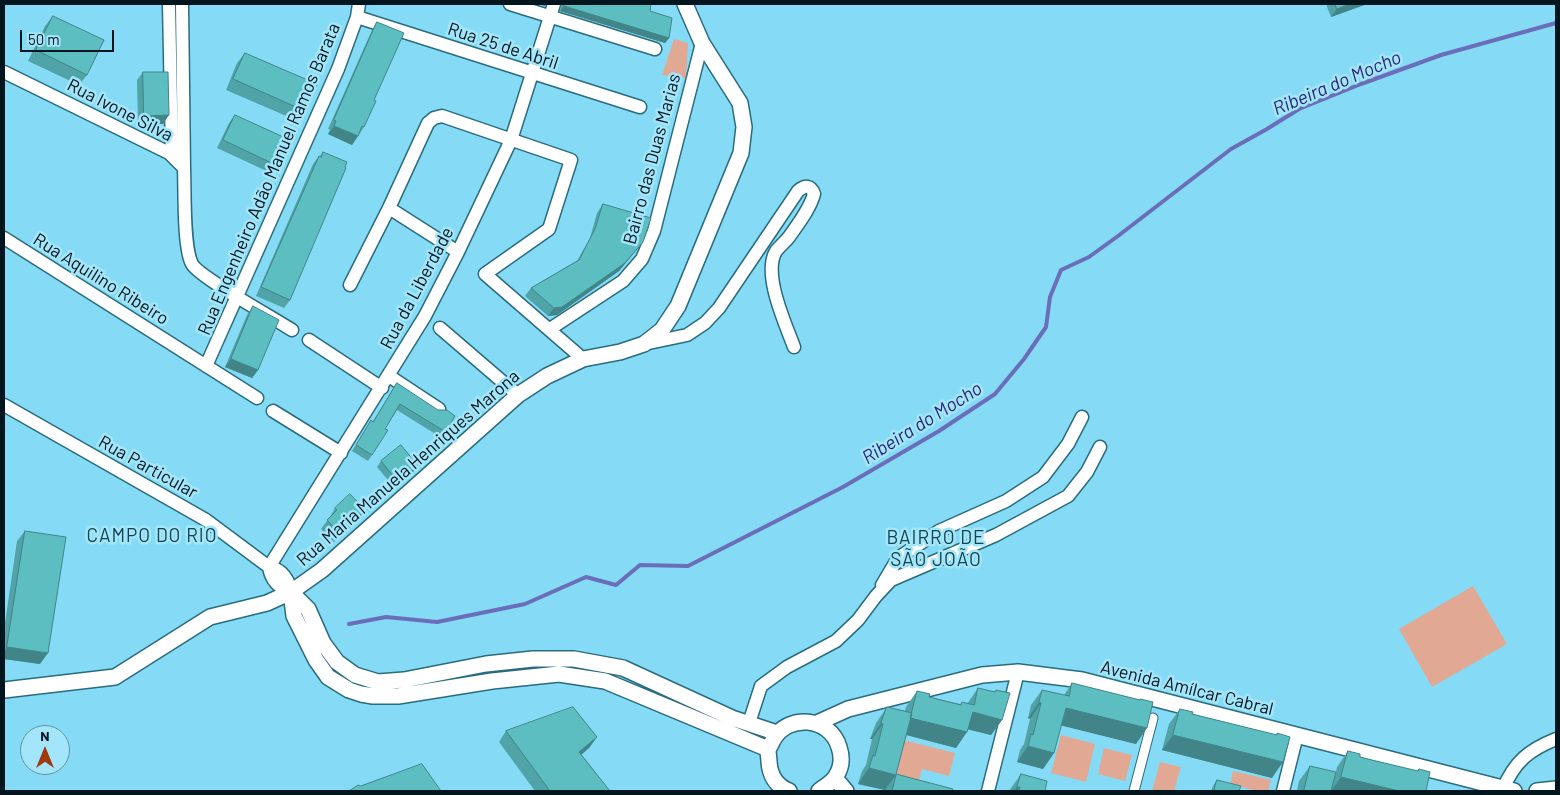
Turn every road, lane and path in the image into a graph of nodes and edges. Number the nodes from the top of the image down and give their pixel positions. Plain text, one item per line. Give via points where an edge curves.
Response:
1 (169, 4) edge
2 (182, 4) edge
3 (359, 4) edge
4 (510, 4) edge
5 (554, 4) edge
6 (685, 4) edge
7 (550, 16) junction
8 (357, 18) junction
9 (702, 44) junction
10 (655, 49) dead end
11 (4, 72) edge
12 (532, 74) junction
13 (640, 107) dead end
14 (511, 140) junction
15 (172, 156) junction
16 (184, 168) junction
17 (389, 208) junction
18 (4, 238) edge
19 (458, 252) junction
20 (350, 285) dead end
21 (238, 296) junction
22 (440, 328) dead end
23 (550, 329) junction
24 (292, 330) dead end
25 (309, 340) dead end
26 (644, 344) junction
27 (794, 347) dead end
28 (583, 359) junction
29 (206, 366) junction
30 (389, 376) junction
31 (382, 388) junction
32 (518, 395) junction
33 (257, 398) dead end
34 (4, 406) edge
35 (439, 409) edge
36 (274, 411) dead end
37 (1082, 418) dead end
38 (1100, 447) dead end
39 (341, 453) junction
40 (269, 567) junction
41 (290, 592) junction
42 (876, 596) junction
43 (1018, 672) junction
44 (4, 690) edge
45 (848, 710) junction
46 (1153, 718) edge
47 (749, 723) junction
48 (817, 723) junction
49 (777, 733) junction
50 (1297, 736) junction
51 (1556, 739) edge
52 (839, 746) junction
53 (768, 749) junction
54 (836, 778) junction
55 (1556, 789) edge
56 (1508, 790) edge
57 (790, 791) edge
58 (819, 791) edge
59 (846, 791) edge
60 (988, 791) edge
61 (1134, 791) edge
62 (1283, 791) edge
63 (1537, 791) edge

1 - 15 street
2 - 16 street
3 - 8 street, Rua Engenheiro Adão Manuel Ramos Barata
4 - 7 street
5 - 7 street, Rua da Liberdade
6 - 9 street, Rua Maria Manuela Henriques Marona
7 - 10 street
7 - 12 street, Rua da Liberdade
8 - 12 street, Rua 25 de Abril
8 - 21 street, Rua Engenheiro Adão Manuel Ramos Barata via 338,69
9 - 23 street, Bairro das Duas Marias via 654,231 642,259 623,281
9 - 26 street, Rua Maria Manuela Henriques Marona via 740,103 744,127 741,153 678,306 662,330
11 - 15 street, Rua Ivone Silva
12 - 13 street, Rua 25 de Abril
12 - 14 street, Rua da Liberdade
14 - 17 street via 442,116 434,118 428,123
14 - 19 street, Rua da Liberdade
14 - 23 street via 571,160 550,229 485,274
15 - 16 street, Rua Ivone Silva
16 - 21 street via 188,250 192,266
17 - 19 street
17 - 20 street
18 - 29 street, Rua Aquilino Ribeiro
19 - 30 street, Rua da Liberdade
21 - 24 street
21 - 29 street, Rua Engenheiro Adão Manuel Ramos Barata
22 - 32 street
23 - 28 street
25 - 31 street
26 - 27 street via 687,335 705,323 719,308 798,191 808,187 814,194 811,204 776,252 771,268 782,316
26 - 28 street, Rua Maria Manuela Henriques Marona
28 - 32 street, Rua Maria Manuela Henriques Marona via 547,376
29 - 33 street, Rua Aquilino Ribeiro
30 - 31 street, Rua da Liberdade
30 - 35 street
31 - 39 street, Rua da Liberdade
32 - 41 street, Rua Maria Manuela Henriques Marona via 322,570
34 - 40 street, Rua Particular via 206,520
36 - 39 street
37 - 42 street via 1068,444 1042,477 1006,501 940,531 898,558
38 - 42 street via 1087,472 1068,496 996,535 891,580
39 - 40 street, Rua da Liberdade
40 - 41 street, Rua Particular via 280,588
41 - 44 street, Rua Maria Manuela Henriques Marona via 267,603 210,617 115,678
41 - 47 street via 308,610 323,643 337,662 355,675 378,682 486,664 574,659 623,668
41 - 53 street via 294,616 316,660 328,677 349,690 373,696 398,696 559,674 604,681
42 - 47 street via 836,641 787,667 761,686
43 - 45 street, Avenida Amílcar Cabral via 982,675
43 - 50 street, Avenida Amílcar Cabral via 1082,680
43 - 60 street
45 - 48 street, Avenida Amílcar Cabral
45 - 52 street via 841,726
46 - 61 street
47 - 49 street
48 - 49 street via 789,724
48 - 52 street via 829,730
49 - 53 street
50 - 56 street, Avenida Amílcar Cabral
50 - 62 street
51 - 56 street via 1536,747 1522,758 1509,775
52 - 54 street via 840,766
53 - 57 street via 770,772 776,782
54 - 58 street
54 - 59 street
55 - 63 street

